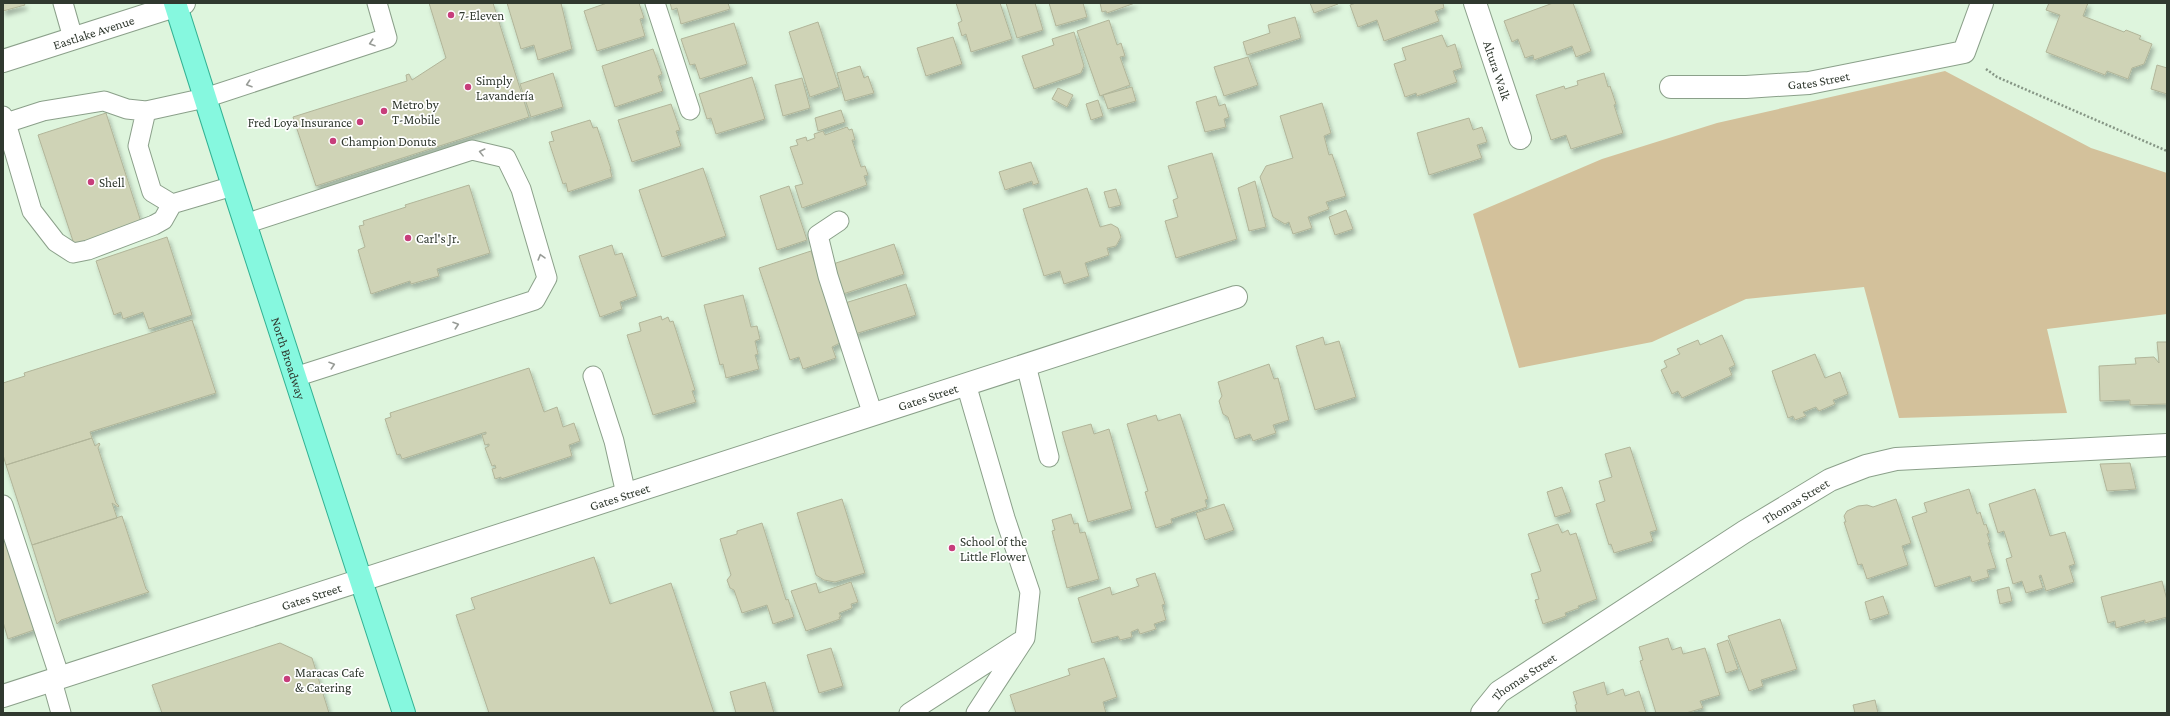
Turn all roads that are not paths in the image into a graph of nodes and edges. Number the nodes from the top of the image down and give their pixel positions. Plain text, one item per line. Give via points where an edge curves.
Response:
1 (63, 3) edge
2 (377, 3) edge
3 (655, 3) edge
4 (1475, 3) edge
5 (1982, 3) edge
6 (178, 4) edge
7 (73, 38) junction
8 (3, 61) edge
9 (1671, 87) dead end
10 (205, 98) junction
11 (690, 110) dead end
12 (146, 111) junction
13 (5, 120) edge
14 (1520, 138) dead end
15 (233, 186) junction
16 (172, 204) junction
17 (839, 221) dead end
18 (245, 224) junction
19 (1236, 297) dead end
20 (1026, 365) junction
21 (593, 376) dead end
22 (295, 377) junction
23 (966, 384) junction
24 (873, 415) junction
25 (2167, 445) edge
26 (1049, 457) dead end
27 (626, 494) junction
28 (3, 505) edge
29 (361, 580) junction
30 (1025, 638) junction
31 (56, 679) junction
32 (3, 696) edge
33 (61, 713) edge
34 (404, 713) edge
35 (909, 713) edge
36 (976, 713) edge
37 (1482, 713) edge

1 - 7 lane
2 -> 10 lane via 388,38
3 - 11 lane
4 - 14 street, Altura Walk
5 - 9 street, Gates Street via 1964,52 1809,83 1746,88
6 - 7 street, Eastlake Avenue
6 - 10 main road, North Broadway
7 - 8 street, Eastlake Avenue
10 - 12 lane
10 - 15 main road, North Broadway
12 - 13 lane via 126,109 104,101
12 - 16 lane via 138,146 152,192
13 - 16 lane via 32,211 56,242 72,253 88,250 154,226 164,220
15 - 16 lane
15 - 18 main road, North Broadway
17 - 24 lane via 818,235 828,276
18 - 22 main road, North Broadway
22 -> 18 lane via 535,300 547,278 521,189 506,158 472,150
19 - 20 street, Gates Street
20 - 23 street, Gates Street
20 - 26 lane
21 - 27 lane via 614,441
22 - 29 main road, North Broadway
23 - 24 street, Gates Street
23 - 30 lane via 1005,518 1030,592
24 - 27 street, Gates Street
25 - 37 street, Thomas Street via 1896,459 1830,480 1744,532 1499,692
27 - 29 street, Gates Street
28 - 31 lane
29 - 31 street, Gates Street
29 - 34 main road, North Broadway
30 - 35 lane
30 - 36 lane
31 - 32 street, Gates Street
31 - 33 lane

